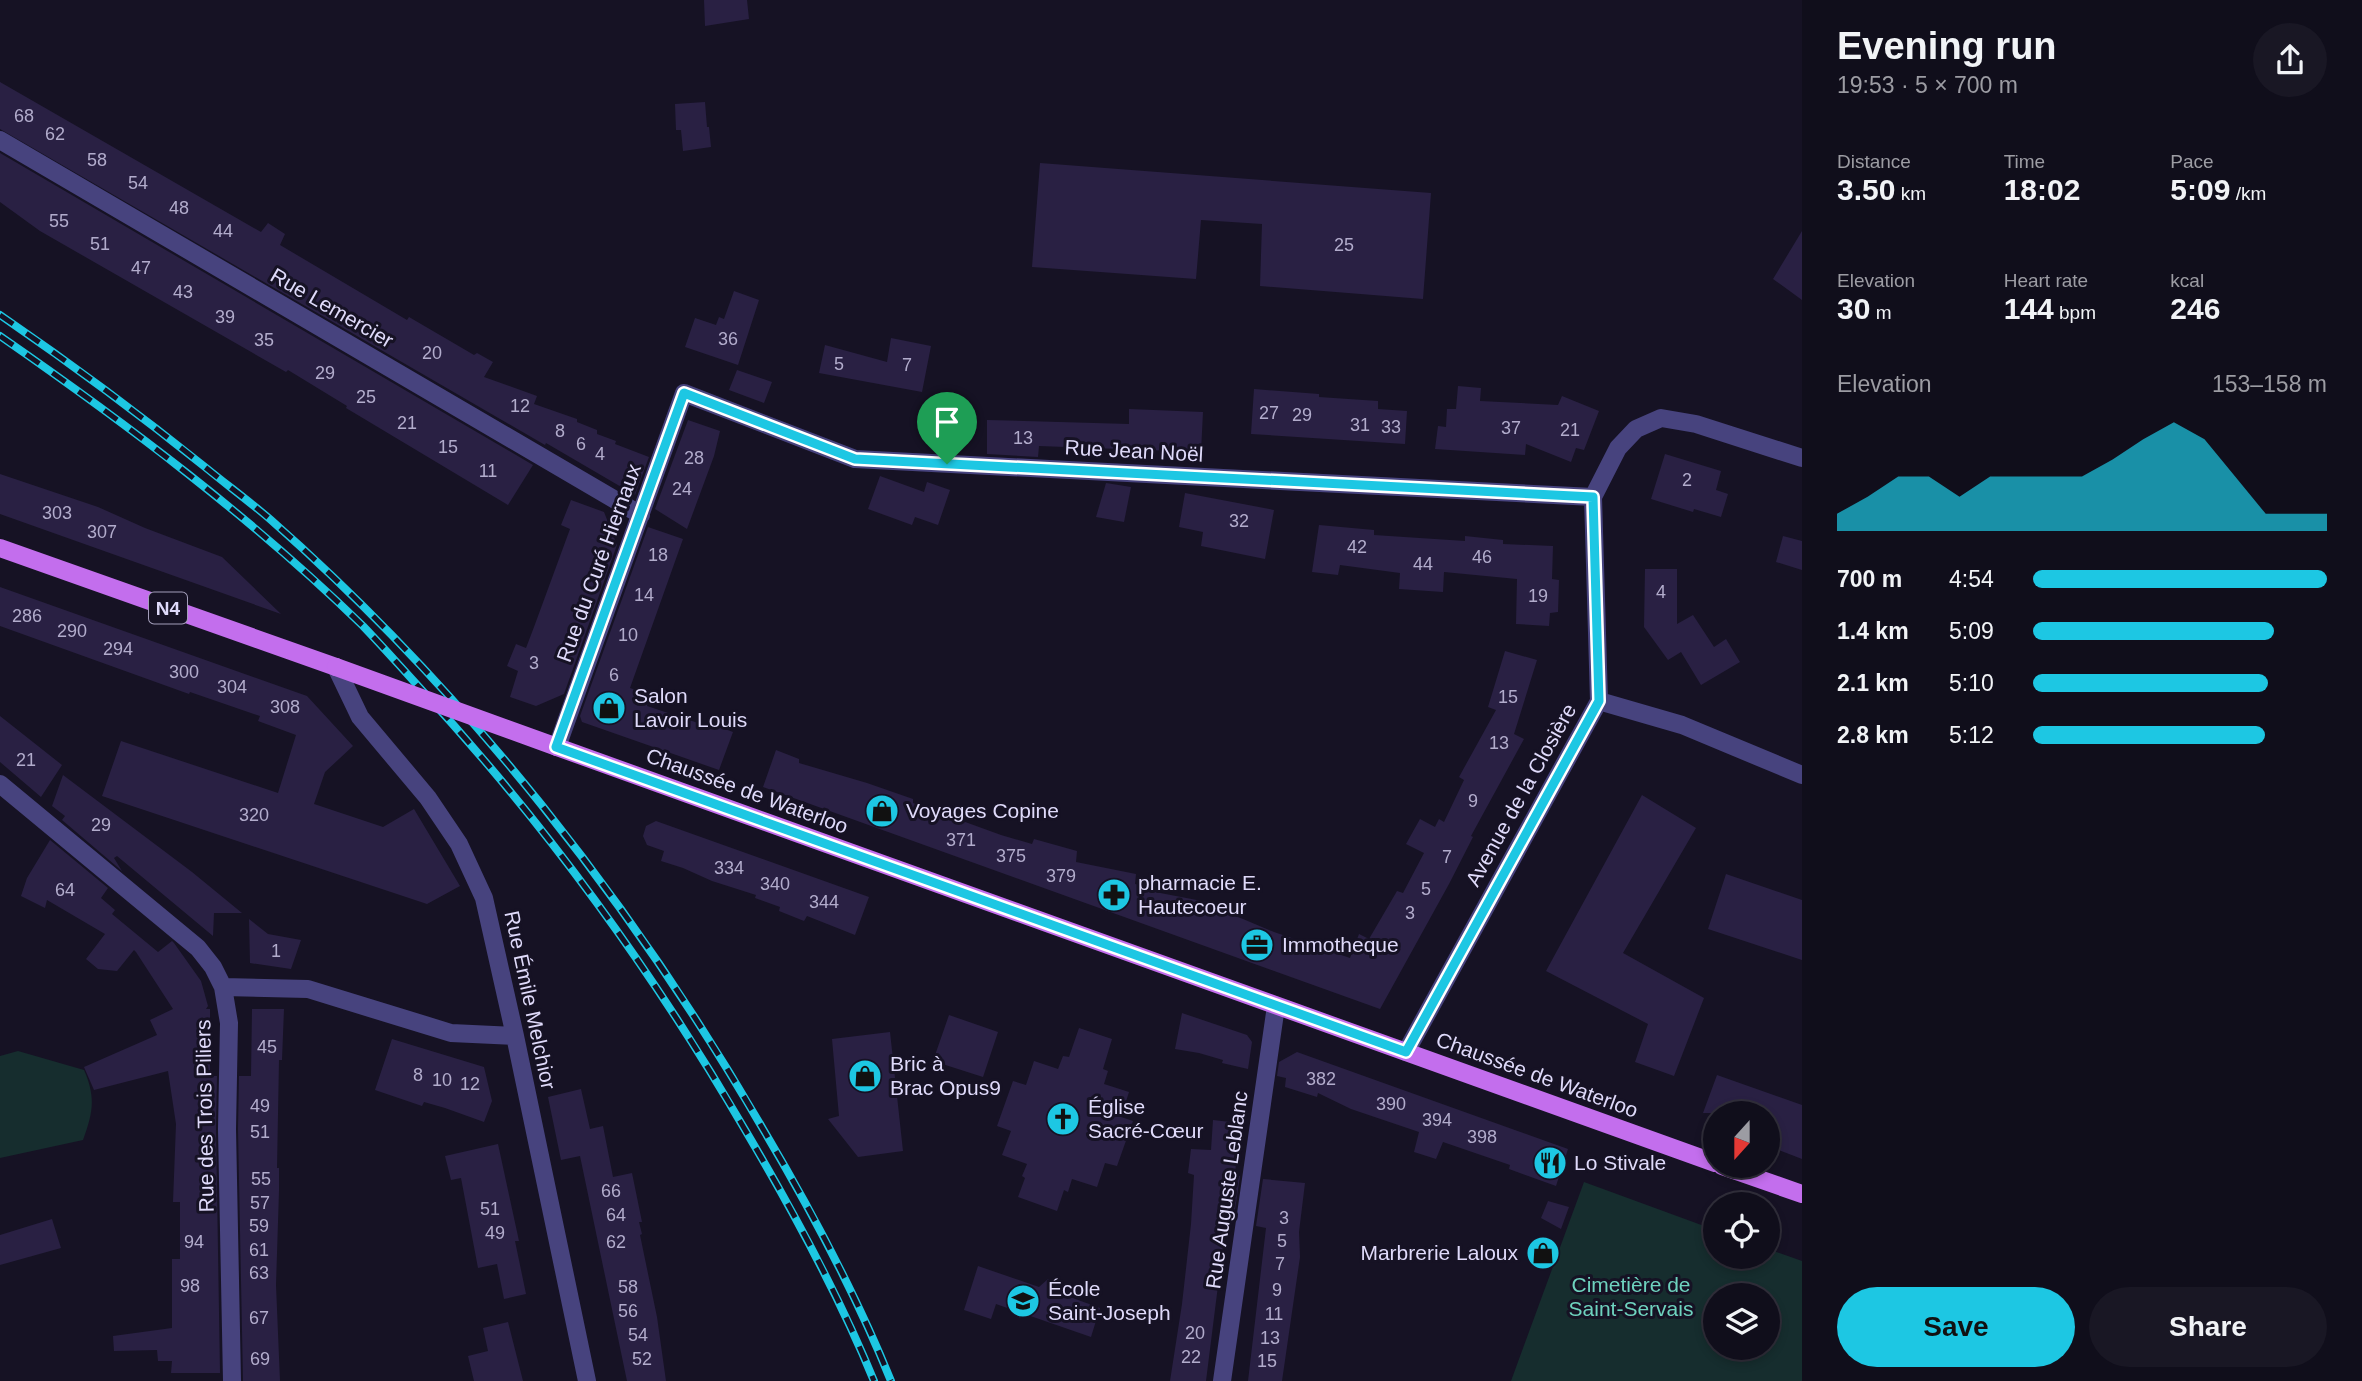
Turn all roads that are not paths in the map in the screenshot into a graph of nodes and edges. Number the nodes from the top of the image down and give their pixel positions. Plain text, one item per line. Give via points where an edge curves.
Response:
1 (0, 140) edge
2 (684, 393) joint
3 (1802, 458) edge
4 (1593, 497) junction
5 (641, 515) junction
6 (0, 548) edge
7 (337, 667) junction
8 (1599, 701) junction
9 (556, 747) junction
10 (1802, 775) edge
11 (0, 784) edge
12 (223, 987) junction
13 (1276, 1006) junction
14 (515, 1036) junction
15 (1406, 1052) junction
16 (1703, 1159) edge
17 (1756, 1178) edge
18 (1802, 1194) edge
19 (232, 1381) edge
20 (587, 1381) edge
21 (1222, 1381) edge

1 - 5 street, Rue Lemercier
2 - 4 street, Rue Jean Noël via 855,459
2 - 5 street, Rue du Curé Hiernaux
3 - 4 street via 1696,424 1661,418 1636,429 1618,448
4 - 8 street, Avenue de la Closière
5 - 9 street, Rue du Curé Hiernaux
6 - 7 main road, Chaussée de Waterloo / N4
7 - 9 main road, Chaussée de Waterloo / N4, bridge
7 - 14 street, Rue Émile Melchior via 360,717 428,798 459,844 484,898
8 - 10 street via 1682,724
8 - 15 street, Avenue de la Closière
9 - 13 main road, Chaussée de Waterloo / N4
11 - 12 street, Rue des Trois Piliers via 198,948
12 - 14 street via 308,989 451,1033
12 - 19 street, Rue des Trois Piliers via 229,1023
13 - 15 main road, Chaussée de Waterloo / N4
13 - 21 street, Rue Auguste Leblanc
14 - 20 street, Rue Émile Melchior
15 - 16 main road, Chaussée de Waterloo / N4
17 - 18 main road

